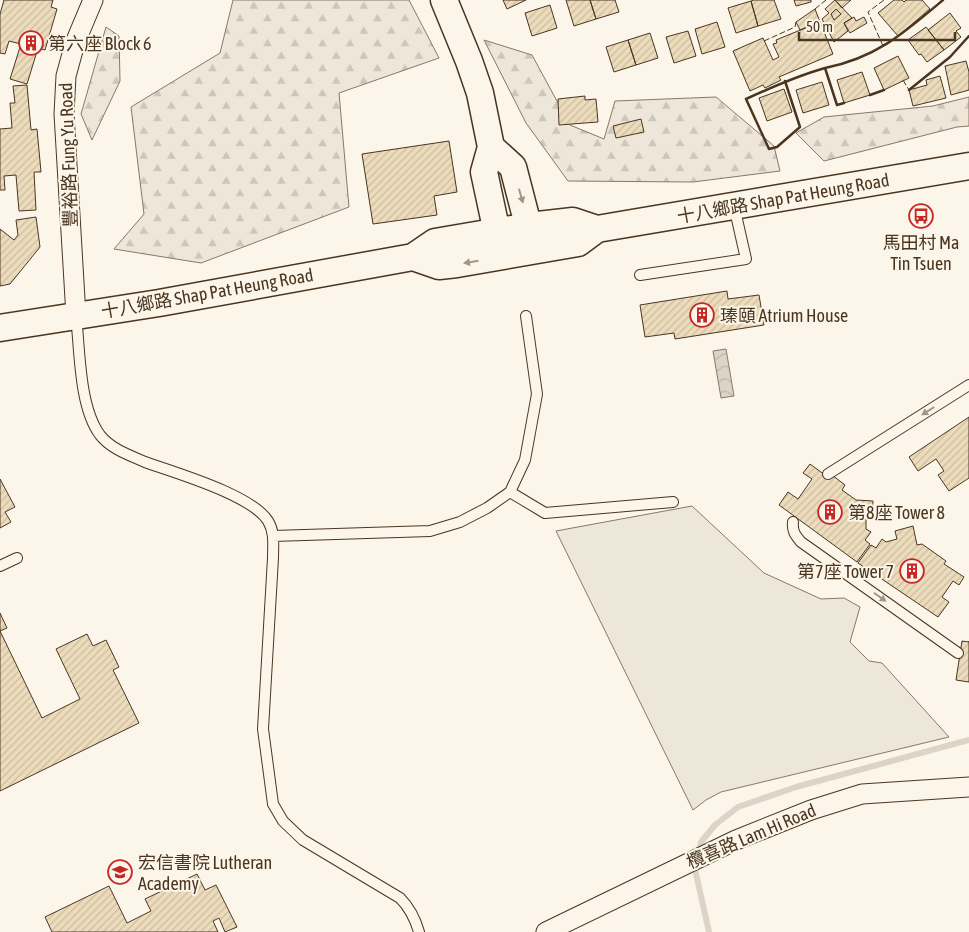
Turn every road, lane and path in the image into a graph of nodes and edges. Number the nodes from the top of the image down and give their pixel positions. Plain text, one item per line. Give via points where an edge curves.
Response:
1 (93, 0) edge
2 (444, 0) edge
3 (492, 147) junction
4 (969, 166) edge
5 (734, 206) junction
6 (496, 231) junction
7 (532, 239) junction
8 (502, 256) junction
9 (413, 257) junction
10 (640, 275) dead end
11 (76, 316) junction
12 (526, 316) dead end
13 (0, 328) edge
14 (969, 385) edge
15 (828, 474) dead end
16 (510, 492) junction
17 (673, 502) dead end
18 (793, 522) dead end
19 (273, 536) junction
20 (17, 558) dead end
21 (0, 566) edge
22 (958, 653) dead end
23 (969, 787) edge
24 (419, 932) edge
25 (546, 932) edge

1 - 11 street, 豐裕路 Fung Yu Road via 75,43 66,76 64,114
2 - 3 main road via 480,93
3 - 6 main road via 484,172
3 -> 7 main road via 513,167
4 - 5 main road, 十八鄉路 Shap Pat Heung Road
5 - 7 main road, 十八鄉路 Shap Pat Heung Road via 597,229 573,221
5 - 10 lane via 746,259
6 - 7 main road, 十八鄉路 Shap Pat Heung Road
6 - 8 main road
6 - 9 main road, 十八鄉路 Shap Pat Heung Road via 435,242
7 - 8 main road, 十八鄉路 Shap Pat Heung Road
8 -> 9 main road, 十八鄉路 Shap Pat Heung Road via 439,266
9 - 11 main road, 十八鄉路 Shap Pat Heung Road
11 - 13 main road, 十八鄉路 Shap Pat Heung Road
11 - 19 lane via 84,392 88,411 100,435 129,455 236,496 259,511
12 - 16 lane via 537,394 525,460
14 -> 15 lane
16 - 17 lane via 545,513
16 - 19 lane via 460,522 430,531
18 -> 22 lane via 795,535 801,542
19 - 24 lane via 263,729 274,804 283,821 304,840 400,898 415,916
20 - 21 lane
23 - 25 street, 欖喜路 Lam Hi Road via 862,794 811,810 736,840

